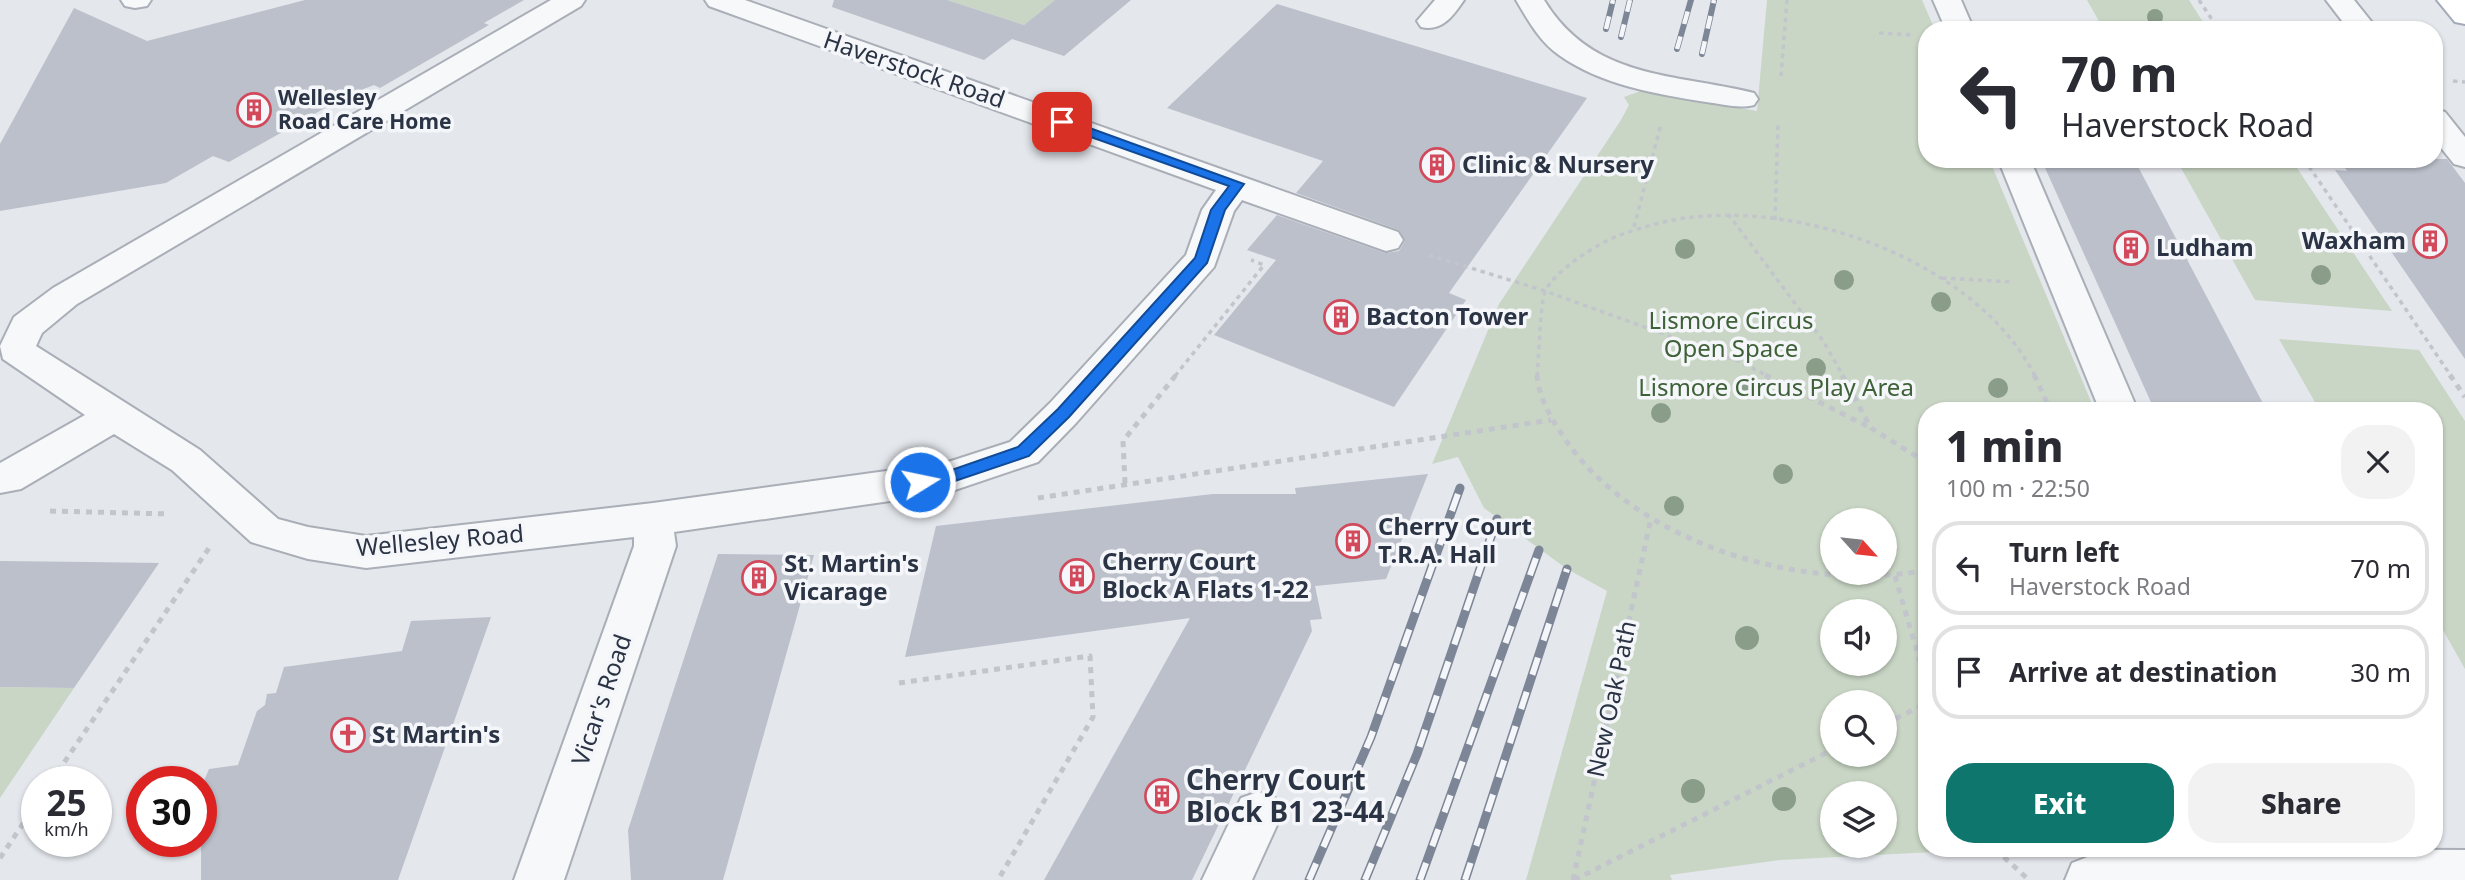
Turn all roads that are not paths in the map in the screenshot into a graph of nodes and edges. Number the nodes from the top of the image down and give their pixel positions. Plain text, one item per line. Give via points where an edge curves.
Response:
1 (571, 0) edge
2 (719, 0) edge
3 (1450, 0) edge
4 (1530, 0) edge
5 (1947, 0) edge
6 (2340, 0) edge
7 (2451, 0) edge
8 (2465, 16) edge
9 (1431, 21) dead end
10 (1956, 21) edge
11 (2357, 21) edge
12 (1743, 99) dead end
13 (2443, 129) edge
14 (2465, 157) edge
15 (2018, 168) edge
16 (1237, 184) junction
17 (1386, 240) road end
18 (2115, 402) edge
19 (114, 416) junction
20 (0, 478) edge
21 (653, 519) junction
22 (1258, 814) dead end
23 (2269, 861) edge
24 (2465, 874) edge
25 (539, 880) edge
26 (1227, 880) edge
27 (2090, 880) edge

1 - 19 street, Wellesley Road via 65,296 27,326 16,350
2 - 16 street, Haverstock Road
3 - 9 street
4 - 12 street via 1553,35 1589,62 1627,77
5 - 10 street
6 - 11 street
7 - 8 main road
13 - 14 street
15 - 18 street
16 - 17 street, Haverstock Road
16 - 21 street, Wellesley Road via 1218,210 1205,252 1024,452 946,478
19 - 20 street
19 - 21 street, Wellesley Road via 186,460 265,531 342,550 366,552
21 - 25 street, Vicar's Road via 654,546
22 - 26 street
23 - 24 street
23 - 27 street

